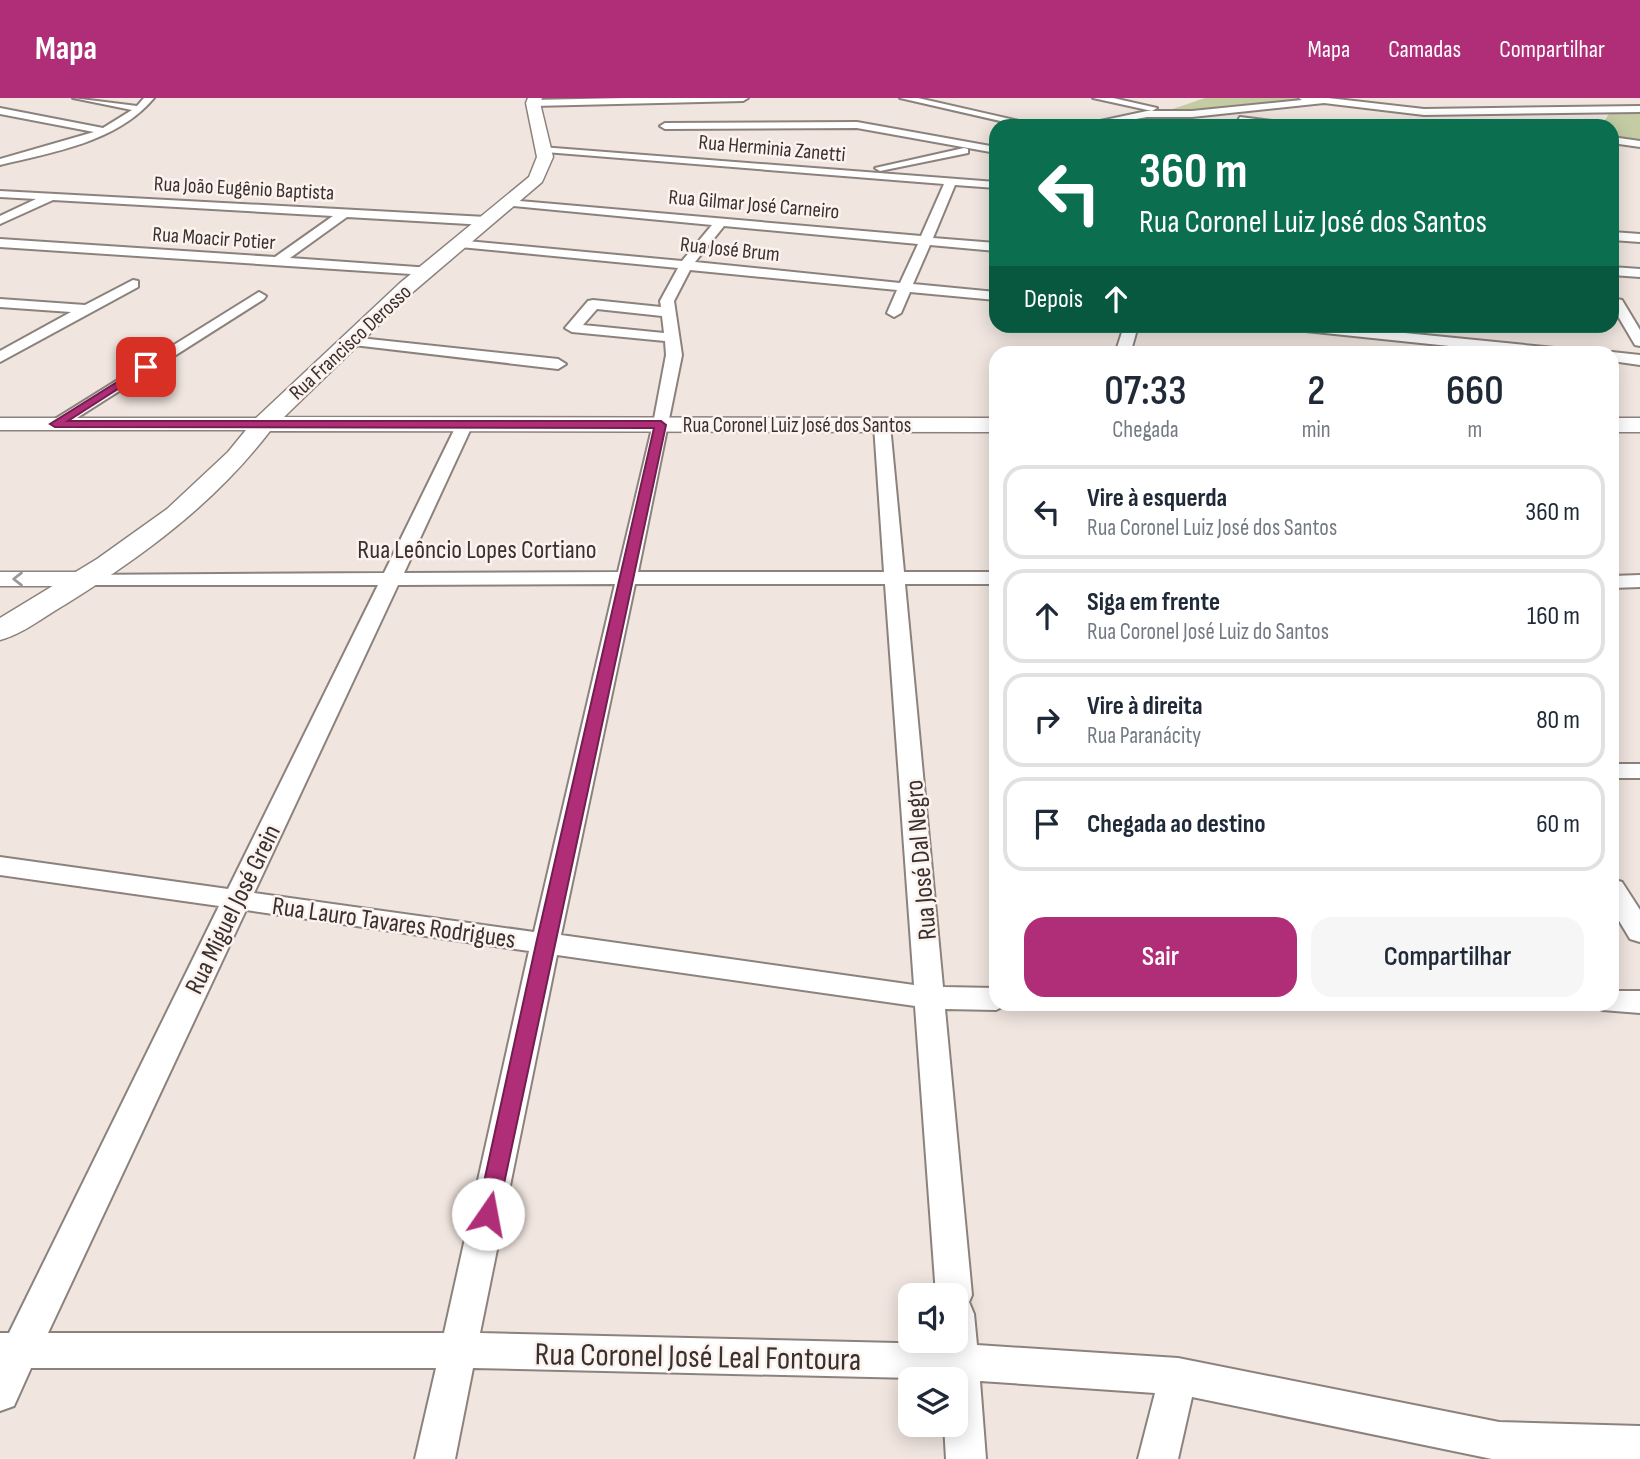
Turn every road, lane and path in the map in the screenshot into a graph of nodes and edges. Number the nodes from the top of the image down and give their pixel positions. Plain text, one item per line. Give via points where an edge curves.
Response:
1 (78, 98) edge
2 (743, 98) edge
3 (905, 98) edge
4 (1098, 98) edge
5 (1304, 98) edge
6 (664, 99) edge
7 (1321, 99) edge
8 (534, 101) edge
9 (145, 103) edge
10 (1182, 104) dead end
11 (1640, 109) edge
12 (1161, 110) junction
13 (0, 111) edge
14 (1147, 114) junction
15 (1192, 114) junction
16 (1003, 119) edge
17 (1120, 119) edge
18 (1232, 119) edge
19 (103, 131) junction
20 (1619, 141) edge
21 (666, 142) junction
22 (1640, 144) edge
23 (12, 146) dead end
24 (60, 146) junction
25 (989, 146) edge
26 (24, 149) junction
27 (545, 149) junction
28 (974, 149) junction
29 (989, 150) edge
30 (39, 152) junction
31 (0, 162) edge
32 (852, 173) junction
33 (951, 181) junction
34 (989, 184) edge
35 (0, 194) edge
36 (53, 196) junction
37 (508, 203) junction
38 (345, 214) junction
39 (0, 220) edge
40 (486, 221) junction
41 (721, 222) junction
42 (1619, 236) edge
43 (1640, 238) edge
44 (925, 240) junction
45 (0, 243) edge
46 (460, 243) junction
47 (989, 246) edge
48 (278, 261) junction
49 (686, 265) junction
50 (426, 271) junction
51 (1619, 272) edge
52 (1640, 273) edge
53 (132, 284) dead end
54 (906, 287) junction
55 (989, 295) edge
56 (259, 296) dead end
57 (0, 303) edge
58 (1619, 303) edge
59 (1640, 305) edge
60 (87, 309) junction
61 (1619, 310) edge
62 (667, 312) junction
63 (894, 313) dead end
64 (1409, 333) edge
65 (674, 338) junction
66 (350, 341) junction
67 (1640, 342) edge
68 (1512, 346) edge
69 (0, 357) edge
70 (1619, 358) edge
71 (1640, 360) edge
72 (558, 364) dead end
73 (0, 424) edge
74 (55, 424) junction
75 (263, 424) junction
76 (465, 424) junction
77 (661, 425) junction
78 (882, 425) junction
79 (989, 425) edge
80 (1619, 425) edge
81 (1640, 425) edge
82 (391, 578) junction
83 (626, 578) junction
84 (895, 578) junction
85 (989, 578) edge
86 (0, 579) edge
87 (85, 579) junction
88 (1640, 581) edge
89 (1619, 582) edge
90 (0, 631) edge
91 (1619, 771) edge
92 (1640, 771) edge
93 (0, 866) edge
94 (1619, 899) edge
95 (237, 900) junction
96 (1640, 932) edge
97 (545, 944) junction
98 (932, 999) junction
99 (989, 999) edge
100 (1619, 1002) edge
101 (1640, 1002) edge
102 (953, 1283) edge
103 (460, 1350) junction
104 (10, 1351) edge
105 (958, 1353) edge
106 (959, 1362) junction
107 (1178, 1376) junction
108 (0, 1393) edge
109 (1640, 1446) edge
110 (1502, 1450) edge
111 (435, 1459) edge
112 (967, 1459) edge
113 (1158, 1459) edge

1 - 9 street via 124,106
2 - 6 street
3 - 16 street
4 - 12 street
5 - 7 street
6 - 8 street
6 - 21 street
7 - 11 street via 1424,112 1603,114
7 - 15 street
8 - 27 main road
9 - 19 street via 124,122
10 - 12 street
12 - 14 street
13 - 19 street
14 - 15 street
14 - 17 street
15 - 18 street
19 - 24 street
20 - 22 street
21 - 27 street, Rua Herminia Zanetti
21 - 28 street via 857,125
21 - 32 street, Rua Herminia Zanetti
23 - 26 street
24 - 26 street
24 - 30 street
25 - 28 street
26 - 30 street
27 - 37 main road, Rua Francisco Derosso via 536,179
28 - 29 street
28 - 32 street
30 - 31 street
32 - 33 street, Rua Herminia Zanetti
33 - 34 street, Rua Herminia Zanetti
33 - 44 street
35 - 36 street, Rua João Eugênio Baptista
36 - 38 street, Rua João Eugênio Baptista
36 - 39 street
37 - 40 main road, Rua Francisco Derosso
37 - 41 street, Rua Gilmar José Carneiro
38 - 40 street, Rua João Eugênio Baptista
38 - 48 street
40 - 46 main road, Rua Francisco Derosso
41 - 44 street, Rua Gilmar José Carneiro
41 - 49 street
42 - 43 street
44 - 47 street, Rua Gilmar José Carneiro
44 - 54 street
45 - 48 street, Rua Moacir Potier
46 - 49 street, Rua José Brum
46 - 50 main road, Rua Francisco Derosso
48 - 50 street, Rua Moacir Potier
49 - 54 street, Rua José Brum
49 - 62 street via 667,301
50 - 66 main road, Rua Francisco Derosso
51 - 52 street
53 - 60 street
54 - 55 street, Rua José Brum
54 - 63 street
56 - 74 street
57 - 60 street
58 - 59 street
60 - 69 street
61 - 67 street
62 - 65 street
62 - 65 street via 593,304 572,328
64 - 68 street
65 - 77 street
66 - 72 street
66 - 75 main road, Rua Francisco Derosso
70 - 71 street
73 - 74 street
74 - 75 street
75 - 76 main road, Rua Coronel Luiz José dos Santos
75 - 87 main road, Rua Francisco Derosso via 192,501
76 - 77 main road, Rua Coronel Luiz José dos Santos
76 - 82 street, Rua Miguel José Grein
77 - 78 main road, Rua Coronel Luiz José dos Santos
77 - 83 street
78 - 79 main road, Rua Coronel Luiz José dos Santos
78 - 84 street, Rua José Dal Negro
80 - 81 main road
82 - 83 street, Rua Leôncio Lopes Cortiano
82 - 87 street, Rua Leôncio Lopes Cortiano
82 - 95 street, Rua Miguel José Grein
83 - 84 street, Rua Leôncio Lopes Cortiano
83 - 97 street
84 - 85 street, Rua Leôncio Lopes Cortiano
84 - 98 street, Rua José Dal Negro
87 -> 86 street, Rua Leôncio Lopes Cortiano
87 - 90 main road, Rua Francisco Derosso
88 - 89 street
91 - 92 street
93 - 95 street, Rua Lauro Tavares Rodrigues
94 - 96 street
95 - 97 street, Rua Lauro Tavares Rodrigues
95 - 104 street, Rua Miguel José Grein
97 - 98 street, Rua Lauro Tavares Rodrigues
97 - 103 street
98 - 99 street, Rua Lauro Tavares Rodrigues
98 - 102 street, Rua José Dal Negro
100 - 101 street
103 - 104 street, Rua Coronel José Leal Fontoura
103 - 106 street, Rua Coronel José Leal Fontoura
103 - 111 street
104 - 108 street, Rua Miguel José Grein
105 - 106 street
106 - 107 street, Rua Coronel José Leal Fontoura
106 - 112 street
107 - 110 street, Rua Coronel José Leal Fontoura
107 - 113 street
109 - 110 street, Rua Coronel José Leal Fontoura

